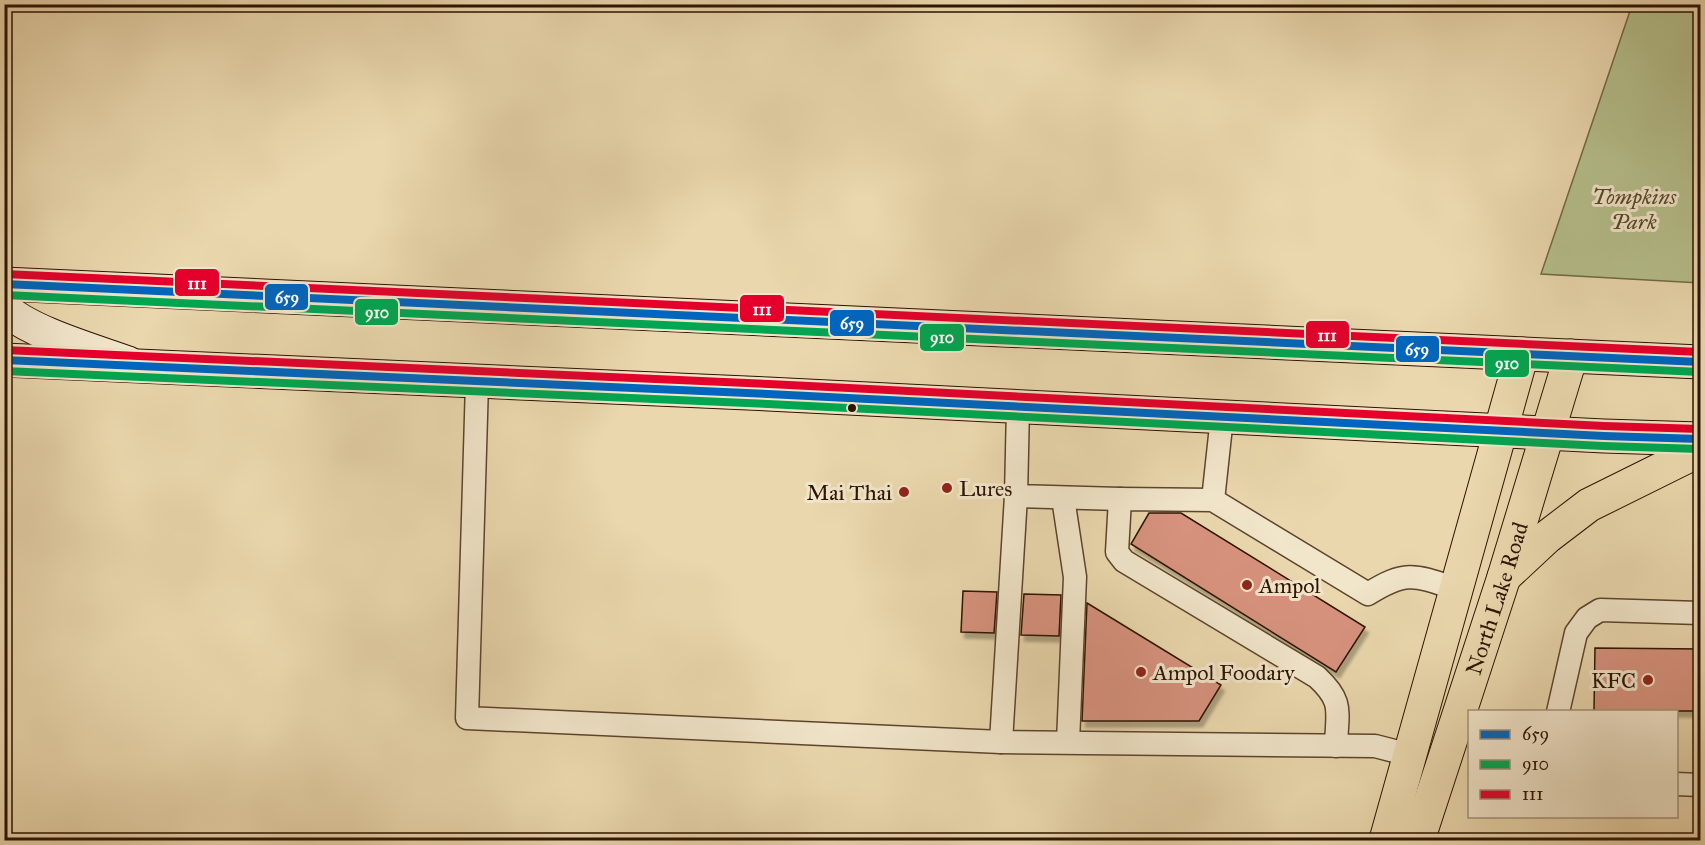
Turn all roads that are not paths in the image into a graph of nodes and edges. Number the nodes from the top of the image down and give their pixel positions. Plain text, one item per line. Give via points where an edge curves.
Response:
1 (4, 284) edge
2 (4, 308) edge
3 (1522, 354) junction
4 (1571, 356) junction
5 (4, 360) edge
6 (1701, 362) edge
7 (135, 366) junction
8 (477, 382) junction
9 (1018, 407) junction
10 (1222, 417) junction
11 (1500, 430) junction
12 (1548, 433) junction
13 (1701, 439) edge
14 (1701, 450) edge
15 (1016, 496) junction
16 (1063, 498) junction
17 (1120, 499) junction
18 (1213, 500) junction
19 (1504, 578) junction
20 (1456, 589) junction
21 (1701, 613) edge
22 (1558, 710) edge
23 (1001, 742) junction
24 (1068, 742) junction
25 (1336, 746) junction
26 (1410, 755) junction
27 (1678, 784) edge
28 (1701, 785) edge
29 (1386, 840) edge
30 (1418, 840) edge

1 - 3 main road
2 - 7 street via 14,318
3 - 4 main road
3 - 11 main road, North Lake Road
4 - 6 main road
4 - 12 main road, North Lake Road
5 - 7 main road
7 - 8 main road
8 - 9 main road
8 - 23 lane via 467,718
9 - 10 main road
9 - 15 lane
10 - 11 main road
10 - 18 lane
11 - 12 main road
11 - 20 main road, North Lake Road
12 - 13 main road
12 - 19 main road, North Lake Road
14 - 19 main road via 1589,505 1547,537
15 - 16 lane
15 - 23 lane
16 - 17 lane
16 - 24 lane via 1075,577
17 - 18 lane
17 - 25 lane via 1117,552 1124,561 1317,677 1337,703
18 - 20 lane via 1368,594 1404,576
19 - 30 main road, North Lake Road
20 - 26 main road, North Lake Road
21 - 22 lane via 1600,610 1587,618 1576,633
23 - 24 lane
24 - 25 lane
25 - 26 lane via 1376,746
26 - 29 main road, North Lake Road
27 - 28 lane

